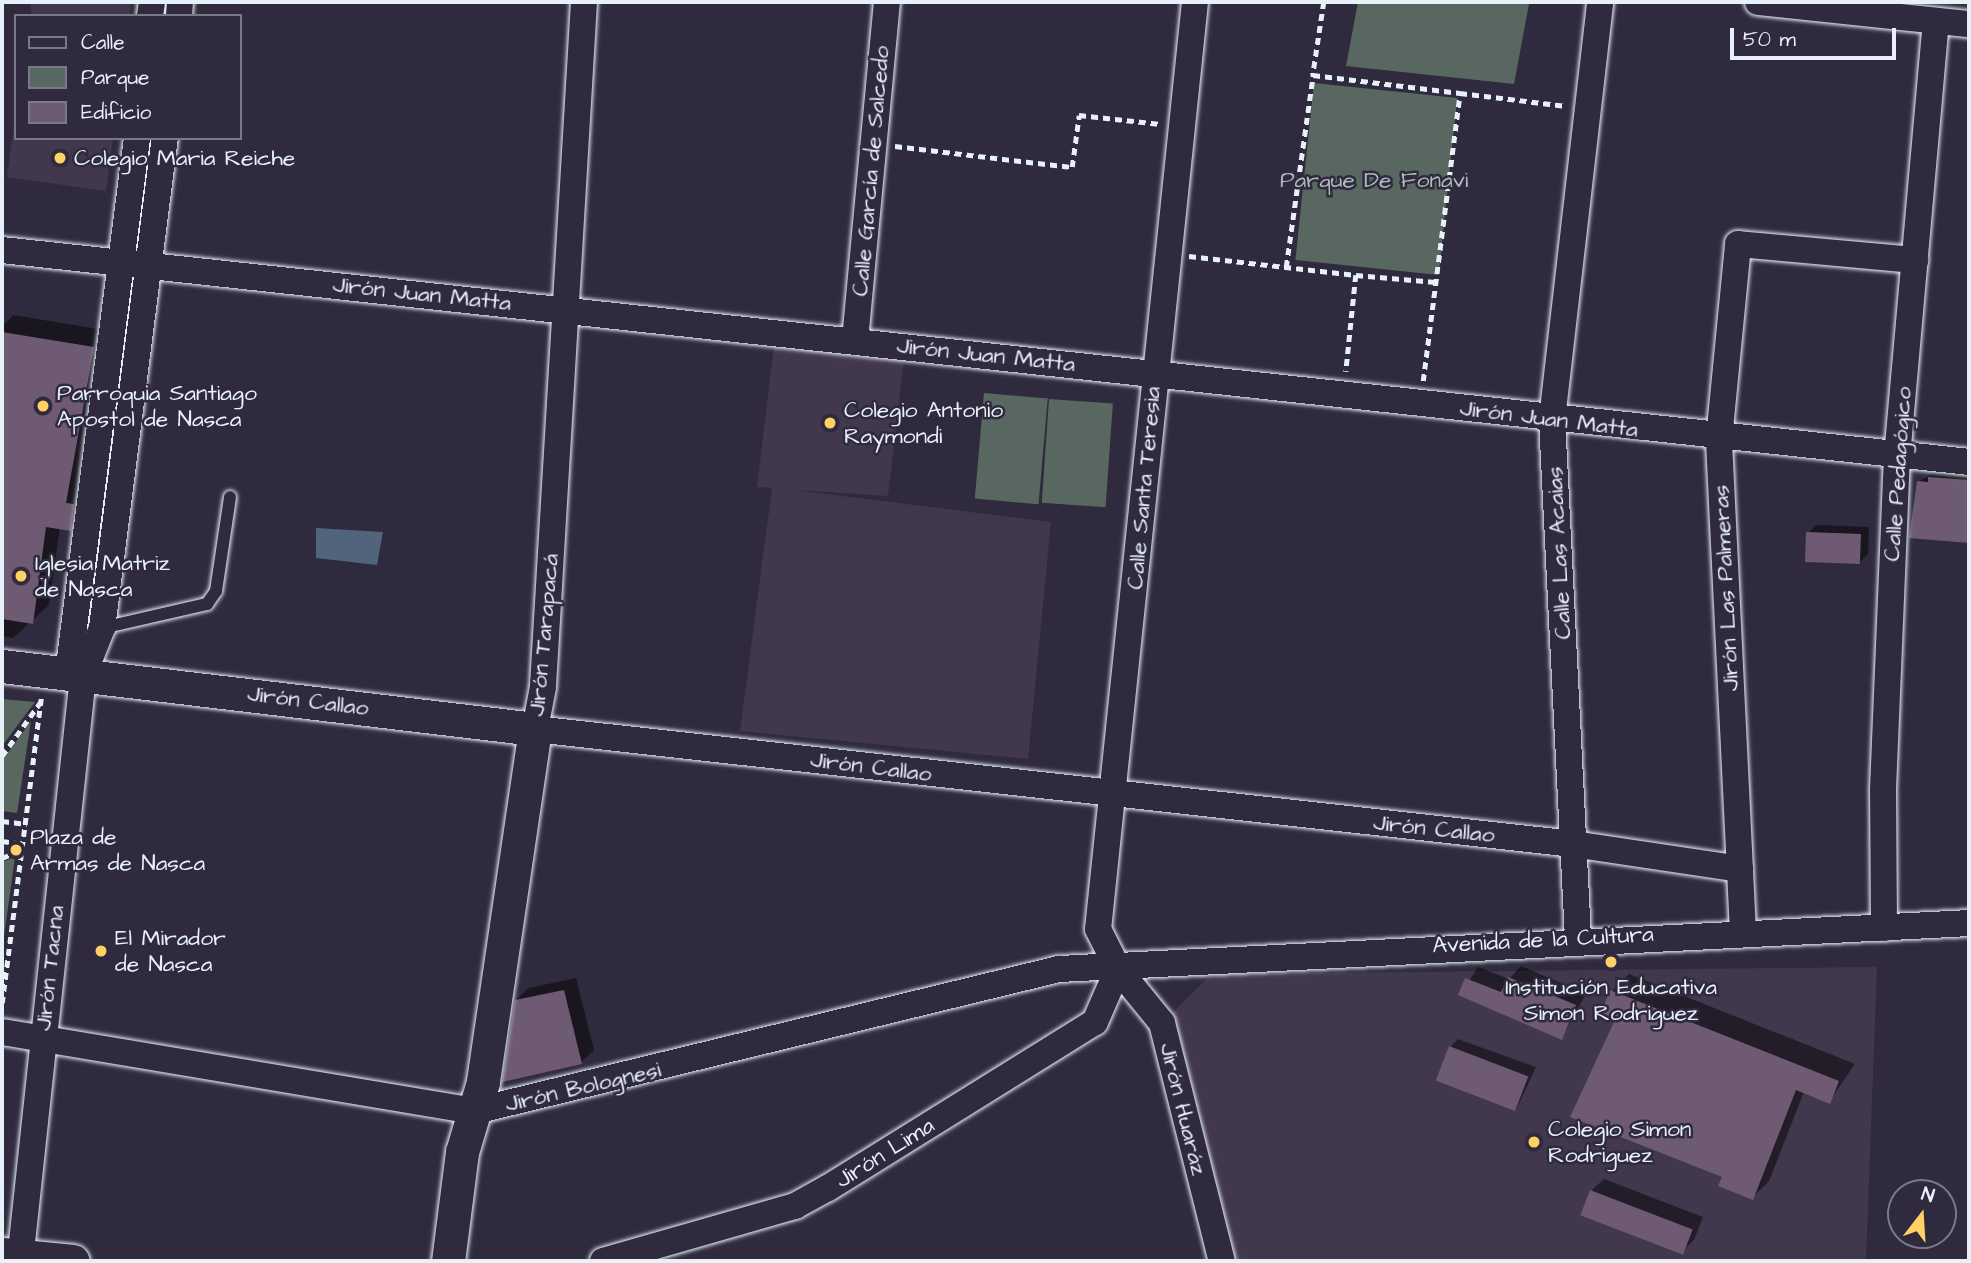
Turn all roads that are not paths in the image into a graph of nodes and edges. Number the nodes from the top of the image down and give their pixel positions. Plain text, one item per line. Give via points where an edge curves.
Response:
1 (584, 2) edge
2 (887, 2) edge
3 (1195, 2) edge
4 (1600, 2) edge
5 (1758, 2) edge
6 (1936, 22) junction
7 (1969, 24) edge
8 (137, 140) edge
9 (165, 140) edge
10 (2, 250) edge
11 (1915, 260) junction
12 (123, 263) junction
13 (150, 267) junction
14 (567, 309) junction
15 (855, 340) junction
16 (1155, 373) junction
17 (1552, 419) junction
18 (1719, 439) junction
19 (1897, 457) junction
20 (1969, 462) edge
21 (230, 497) dead end
22 (102, 628) junction
23 (2, 666) edge
24 (75, 675) junction
25 (535, 729) junction
26 (1115, 795) junction
27 (1573, 844) junction
28 (1740, 869) junction
29 (1969, 923) edge
30 (1884, 928) junction
31 (1743, 932) junction
32 (1578, 938) junction
33 (1118, 970) junction
34 (2, 1032) edge
35 (42, 1038) junction
36 (475, 1111) junction
37 (14, 1257) edge
38 (73, 1261) edge
39 (448, 1261) edge
40 (603, 1261) edge
41 (1222, 1261) edge

1 - 14 street, Jirón Tarapacá
2 - 15 street, Calle García de Salcedo
3 - 16 street, Calle Santa Teresia
4 - 17 street, Calle Las Acaias
5 - 6 street
6 - 7 street
6 - 11 street, Calle Pedagógico
8 - 12 street
9 - 13 street
10 - 12 street, Jirón Juan Matta
11 - 18 street, Jirón Las Palmeras via 1738,244
11 - 19 street, Calle Pedagógico
12 - 13 street, Jirón Juan Matta
12 - 24 street
13 - 14 street, Jirón Juan Matta
13 - 22 street
14 - 15 street, Jirón Juan Matta
14 - 25 street, Jirón Tarapacá via 543,687
15 - 16 street, Jirón Juan Matta
16 - 17 street, Jirón Juan Matta
16 - 26 street, Calle Santa Teresia
17 - 18 street, Jirón Juan Matta
17 - 27 street, Calle Las Acaias
18 - 19 street, Jirón Juan Matta
18 - 28 street, Jirón Las Palmeras
19 - 20 street, Jirón Juan Matta
19 - 30 street, Calle Pedagógico via 1883,789
21 - 22 lane via 216,591 207,604
22 - 24 street
23 - 24 street, Jirón Callao
24 - 25 street, Jirón Callao
24 - 35 street, Jirón Tacna
25 - 26 street, Jirón Callao
25 - 36 street, Jirón Tarapacá
26 - 27 street, Jirón Callao
26 - 33 street, Calle Santa Teresia via 1098,929
27 - 28 street, Jirón Callao
27 - 32 street, Calle Las Acaias
28 - 31 street, Jirón Las Palmeras
29 - 30 street, Avenida de la Cultura
30 - 31 street, Avenida de la Cultura
31 - 32 street, Avenida de la Cultura
32 - 33 street, Avenida de la Cultura via 1195,958
33 - 36 street, Jirón Bolognesi via 1059,969 517,1106
33 - 40 street, Jirón Lima via 1095,1022 828,1188 795,1206
33 - 41 street, Jirón Huaráz via 1161,1023
34 - 35 street, Jirón Bolognesi
35 - 36 street, Jirón Bolognesi
35 - 37 street, Jirón Tacna
36 - 39 street, Jirón Tarapacá via 462,1152
37 - 38 street

